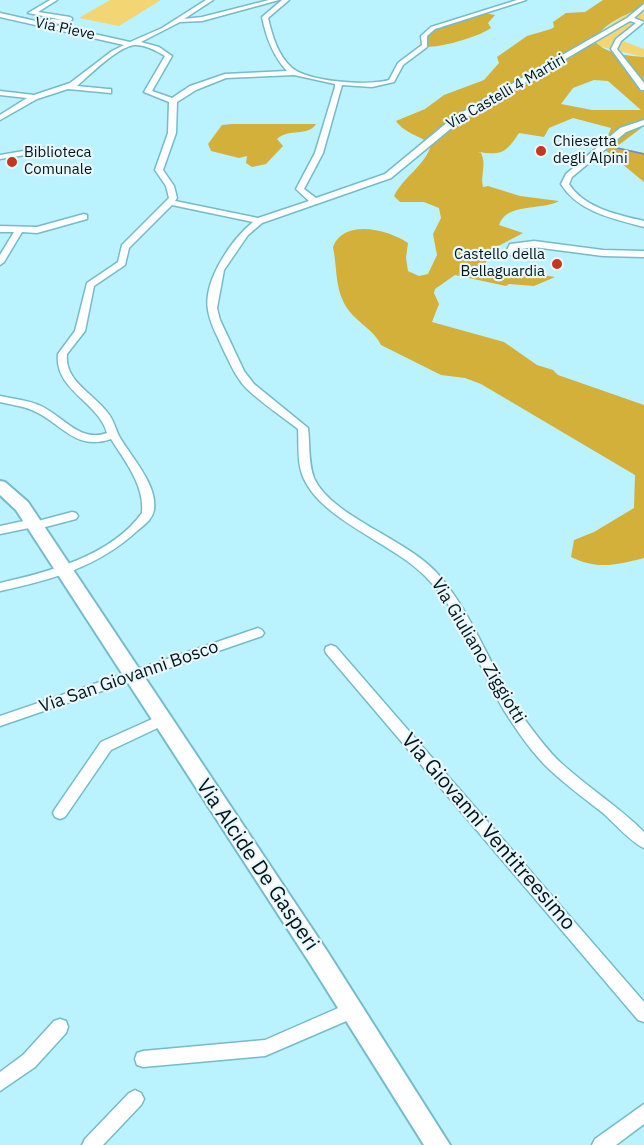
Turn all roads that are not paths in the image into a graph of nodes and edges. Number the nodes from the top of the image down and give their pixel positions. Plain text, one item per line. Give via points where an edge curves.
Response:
1 (54, 0) edge
2 (210, 0) edge
3 (276, 0) edge
4 (286, 0) edge
5 (523, 0) edge
6 (503, 3) edge
7 (644, 6) edge
8 (0, 15) edge
9 (629, 19) junction
10 (21, 20) junction
11 (178, 21) junction
12 (132, 43) junction
13 (294, 73) junction
14 (338, 83) junction
15 (69, 87) junction
16 (644, 88) edge
17 (108, 91) dead end
18 (0, 93) edge
19 (34, 97) junction
20 (173, 101) junction
21 (0, 118) edge
22 (644, 122) edge
23 (41, 150) dead end
24 (0, 157) edge
25 (170, 202) junction
26 (317, 202) junction
27 (84, 217) dead end
28 (259, 221) junction
29 (644, 224) edge
30 (0, 229) edge
31 (19, 230) junction
32 (644, 254) edge
33 (538, 255) dead end
34 (0, 262) edge
35 (0, 399) edge
36 (113, 435) junction
37 (0, 486) edge
38 (72, 516) dead end
39 (34, 524) junction
40 (0, 530) edge
41 (64, 571) junction
42 (0, 587) edge
43 (258, 633) dead end
44 (332, 650) dead end
45 (133, 676) junction
46 (161, 720) junction
47 (0, 721) edge
48 (60, 813) dead end
49 (644, 842) edge
50 (352, 1010) junction
51 (644, 1014) edge
52 (60, 1027) dead end
53 (143, 1059) dead end
54 (0, 1082) edge
55 (135, 1099) dead end
56 (644, 1113) edge
57 (91, 1145) edge
58 (438, 1145) edge
59 (601, 1145) edge

1 - 10 street
2 - 11 street
3 - 11 street via 202,19
4 - 13 street via 265,16 277,51
5 - 6 street
6 - 14 street via 488,13 430,30 424,36 425,46 400,64 390,83
7 - 9 street, Via Castelli 4 Martiri
8 - 10 street, Via Pieve
9 - 16 street via 641,22 618,40 614,49
9 - 26 street, Via Castelli 4 Martiri via 456,119 388,176
10 - 12 street, Via Pieve
11 - 12 street
12 - 15 street via 105,58
12 - 20 street, Via Pieve via 157,48 169,56 161,63 158,78 148,92
13 - 14 street
13 - 20 street via 225,76 193,88
14 - 26 street via 320,153 300,189
15 - 17 street
15 - 19 street
18 - 19 street
19 - 21 street
20 - 25 street via 172,133 159,170 170,186
22 - 29 street via 621,132 569,176 565,184 572,195 603,211
23 - 24 street
25 - 28 street
25 - 36 street via 125,247 122,263 92,281 80,331 62,356 71,384 101,412
26 - 28 street, Via Giuliano Ziggiotti
27 - 31 street via 37,230
28 - 49 street, Via Giuliano Ziggiotti via 245,233 220,270 213,296 215,320 239,372 250,386 303,428 311,483 324,497 430,573 520,723 553,763
30 - 31 street
31 - 34 street
32 - 33 street via 527,244 513,246 510,252
35 - 36 street via 38,408 87,440
36 - 41 street via 136,468 148,513 110,549
37 - 39 street, Via Alcide De Gasperi via 22,506
38 - 39 street
39 - 40 street
39 - 41 street, Via Alcide De Gasperi
41 - 42 street
41 - 45 street, Via Alcide De Gasperi
43 - 45 street, Via San Giovanni Bosco
44 - 51 street, Via Giovanni Ventitreesimo
45 - 46 street, Via Alcide De Gasperi
45 - 47 street, Via San Giovanni Bosco
46 - 48 street via 106,746
46 - 50 street, Via Alcide De Gasperi
50 - 53 street via 266,1048
50 - 58 street, Via Alcide De Gasperi
52 - 54 street via 29,1061
55 - 57 street
56 - 59 street

